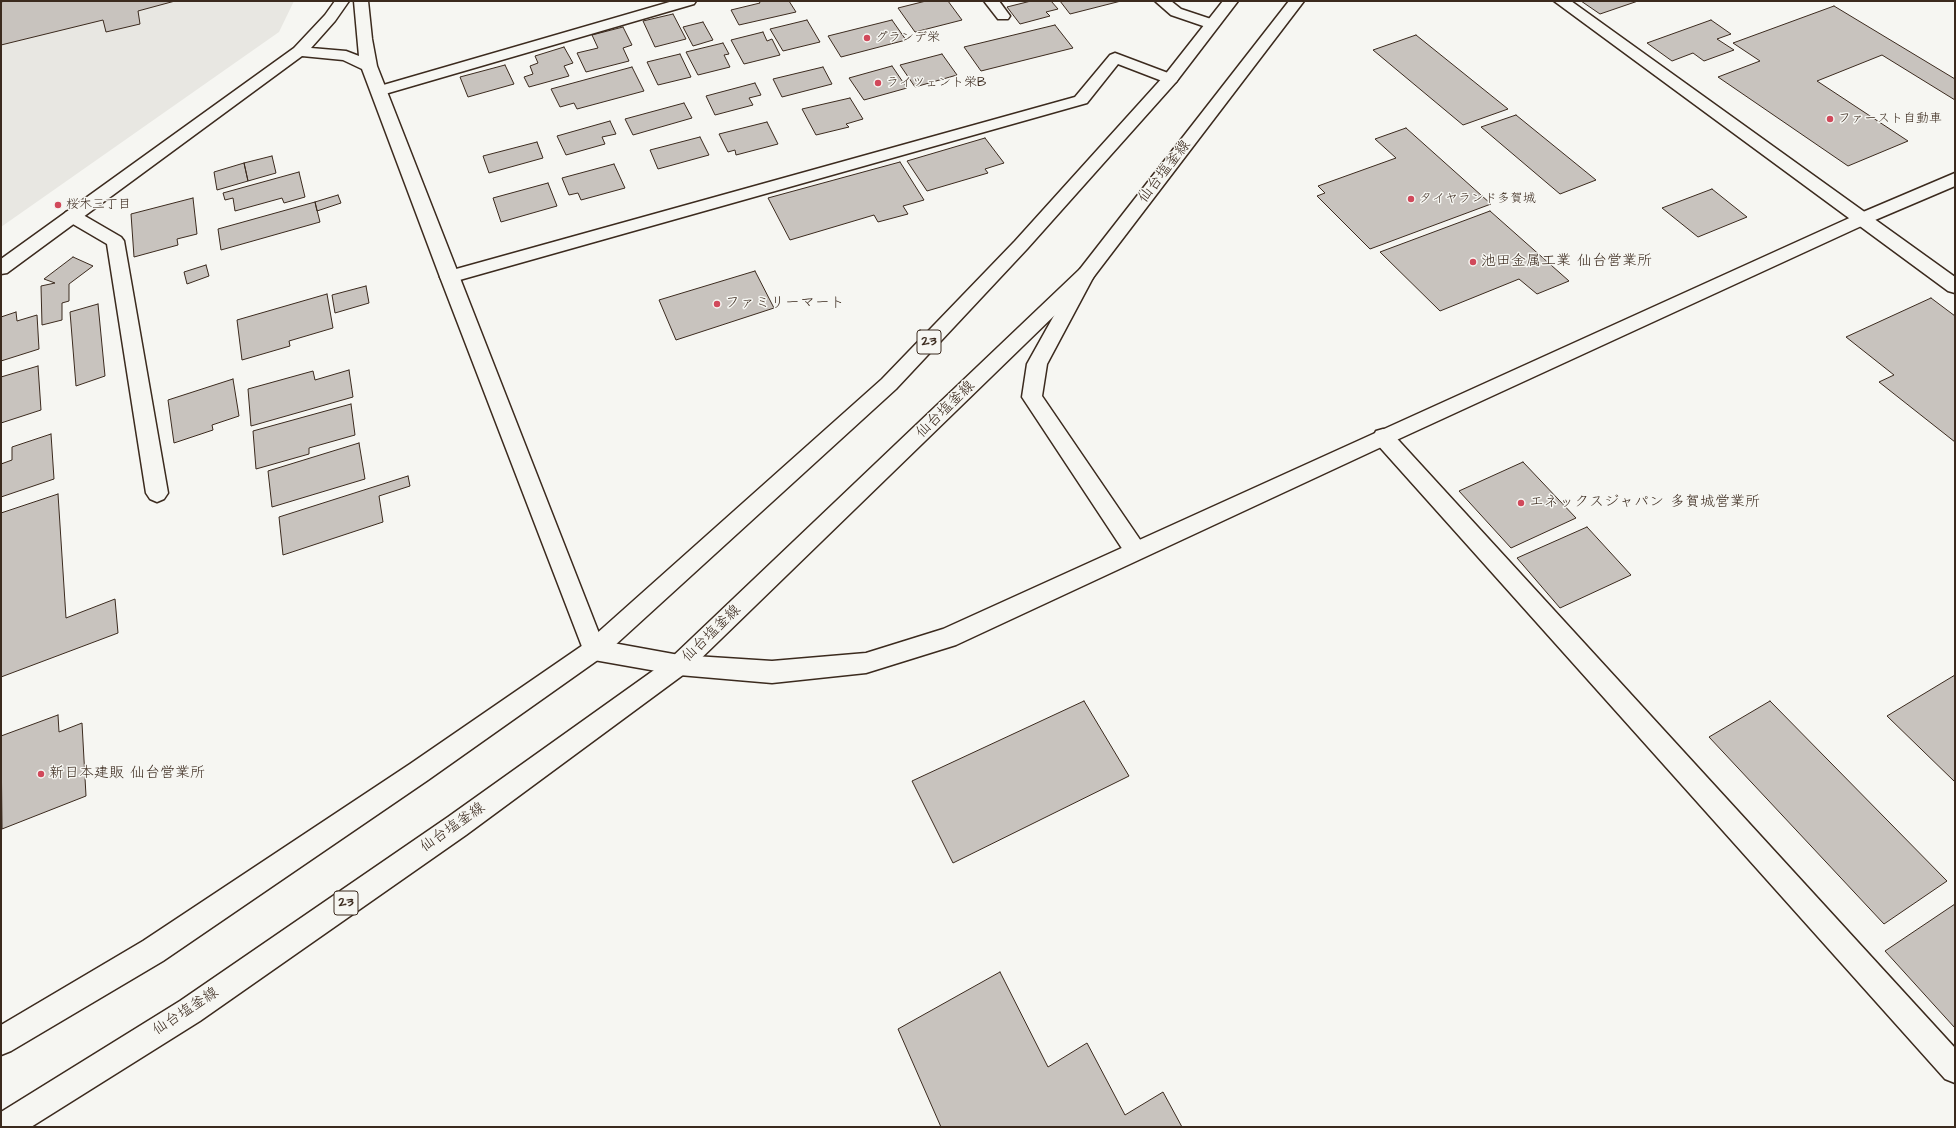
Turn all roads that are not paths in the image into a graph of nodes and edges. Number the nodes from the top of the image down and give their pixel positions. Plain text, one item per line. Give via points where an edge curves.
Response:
1 (342, 1) edge
2 (361, 1) edge
3 (689, 1) edge
4 (991, 1) edge
5 (1162, 1) edge
6 (1231, 1) edge
7 (1297, 1) edge
8 (1561, 1) edge
9 (1003, 16) dead end
10 (1212, 24) junction
11 (299, 51) junction
12 (368, 66) junction
13 (1170, 79) junction
14 (379, 91) junction
15 (1955, 179) edge
16 (72, 216) junction
17 (1862, 219) junction
18 (1, 268) edge
19 (1086, 274) junction
20 (449, 277) junction
21 (1955, 286) edge
22 (1383, 437) junction
23 (157, 493) dead end
24 (1135, 550) junction
25 (594, 650) junction
26 (679, 665) junction
27 (1, 1041) edge
28 (1955, 1069) edge
29 (4, 1127) edge

1 - 11 street
2 - 12 street
3 - 14 street
4 - 9 street
5 - 10 street via 1176,12
6 - 10 street, 23
7 - 19 street, 仙台塩釜線 / 23
8 - 17 street
10 - 13 street, 23
11 - 12 street via 346,56
11 - 16 street
12 - 14 street
13 - 20 street via 1115,58 1081,100
13 - 25 street, 23 via 1021,245 889,384
14 - 20 street
15 - 17 street
16 - 18 street
16 - 23 street via 115,241
17 - 21 street
17 - 22 street
19 - 24 street via 1037,364 1032,397
19 - 26 street, 仙台塩釜線 / 23
20 - 25 street
22 - 24 street
22 - 28 street
24 - 26 street via 948,638 866,663 772,672
25 - 26 street
25 - 27 street, 23 via 153,951
26 - 29 street, 仙台塩釜線 / 23 via 457,826 190,1011

